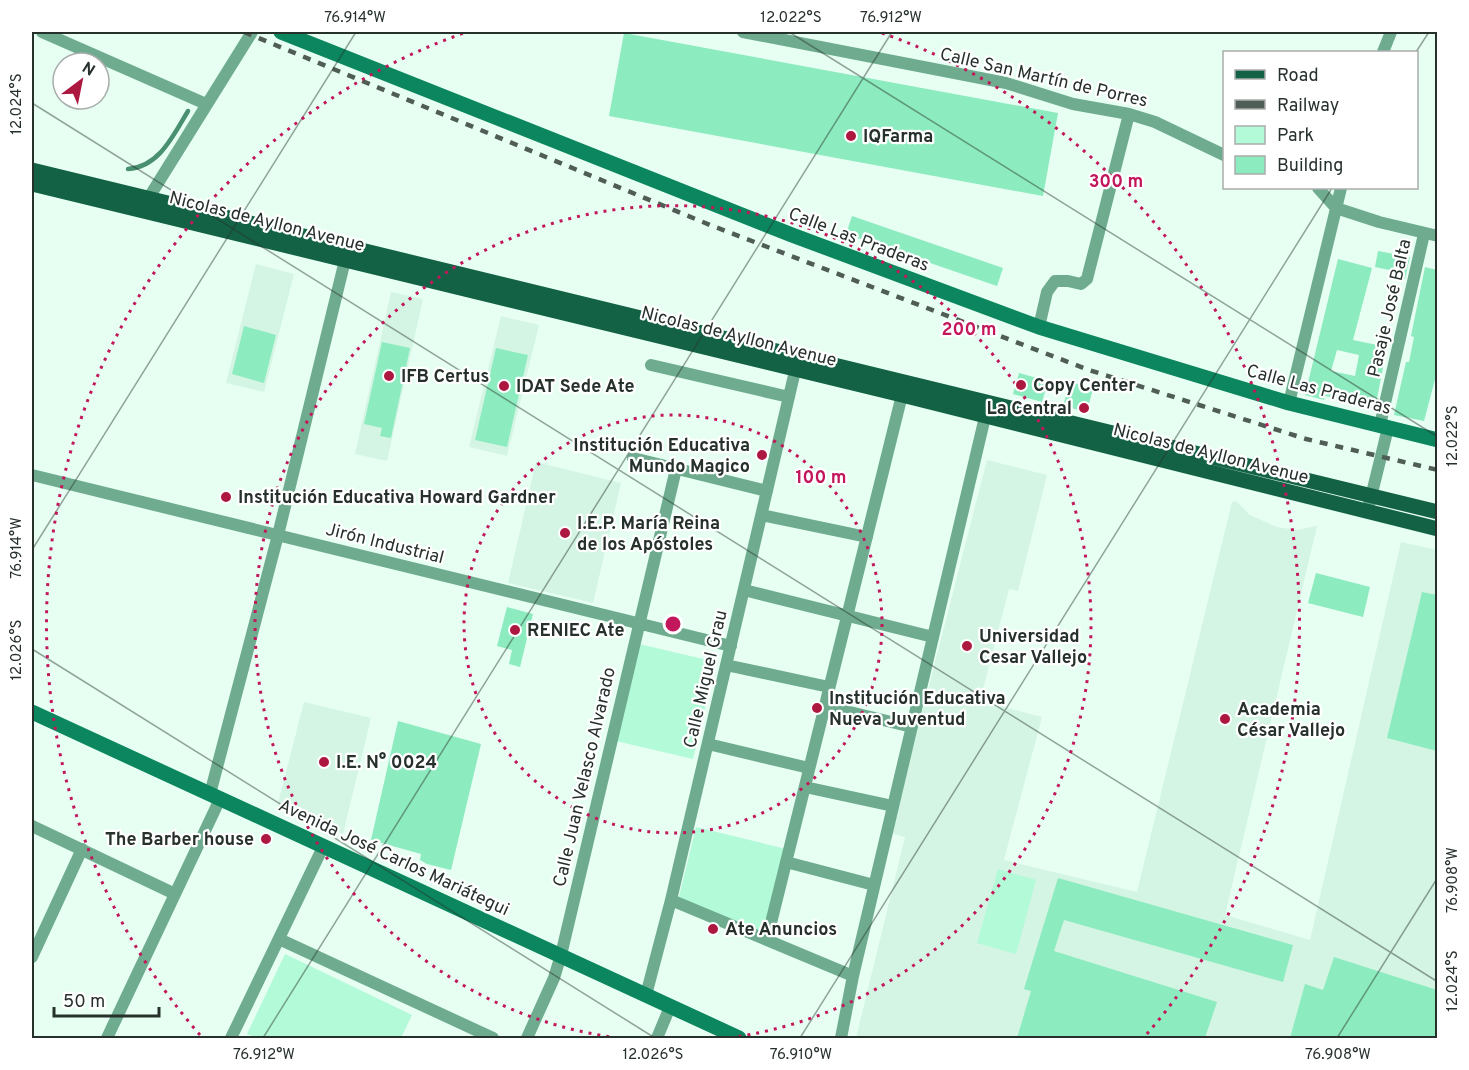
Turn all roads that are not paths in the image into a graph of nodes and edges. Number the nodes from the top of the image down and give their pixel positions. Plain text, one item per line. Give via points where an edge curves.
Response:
1 (42, 32) edge
2 (252, 32) edge
3 (281, 32) edge
4 (743, 32) edge
5 (1391, 32) edge
6 (1383, 51) edge
7 (206, 104) junction
8 (1129, 114) junction
9 (1223, 155) edge
10 (32, 170) edge
11 (32, 184) edge
12 (1319, 189) edge
13 (1341, 189) edge
14 (148, 199) junction
15 (1336, 208) junction
16 (1424, 234) junction
17 (1437, 236) edge
18 (347, 254) junction
19 (1039, 327) junction
20 (651, 365) dead end
21 (795, 370) junction
22 (902, 395) junction
23 (789, 397) junction
24 (1288, 403) junction
25 (985, 417) junction
26 (1384, 426) junction
27 (1437, 440) edge
28 (633, 458) dead end
29 (676, 469) junction
30 (32, 476) edge
31 (767, 491) junction
32 (1371, 496) junction
33 (1367, 512) junction
34 (1437, 512) edge
35 (762, 515) junction
36 (1437, 529) edge
37 (278, 536) junction
38 (867, 537) junction
39 (744, 590) junction
40 (847, 616) junction
41 (639, 623) junction
42 (933, 637) junction
43 (731, 646) junction
44 (726, 665) junction
45 (829, 687) junction
46 (825, 706) junction
47 (32, 712) edge
48 (912, 727) junction
49 (708, 744) junction
50 (809, 768) junction
51 (805, 787) junction
52 (215, 796) junction
53 (893, 806) junction
54 (32, 826) edge
55 (323, 847) junction
56 (82, 849) junction
57 (786, 862) junction
58 (874, 885) junction
59 (175, 894) junction
60 (671, 900) junction
61 (279, 939) junction
62 (767, 939) junction
63 (561, 955) junction
64 (32, 957) edge
65 (853, 976) junction
66 (646, 995) junction
67 (670, 1007) junction
68 (107, 1038) edge
69 (231, 1038) edge
70 (493, 1038) edge
71 (527, 1038) edge
72 (657, 1038) edge
73 (739, 1038) edge
74 (841, 1038) edge

1 - 7 street
2 - 7 street
3 - 19 street, Calle Las Praderas via 792,235
4 - 8 street, Calle San Martín de Porres via 1006,83 1073,104
5 - 6 street
7 - 14 street
8 - 9 street, Calle San Martín de Porres
8 - 19 street via 1087,279 1081,284 1055,281 1047,292
10 - 14 main road, Nicolas de Ayllon Avenue
11 - 18 main road, Nicolas de Ayllon Avenue
12 - 15 street
13 - 15 street
14 - 18 main road, Nicolas de Ayllon Avenue
15 - 16 street
15 - 24 street
16 - 17 street
16 - 26 street, Pasaje José Balta
18 - 21 main road, Nicolas de Ayllon Avenue
18 - 32 main road, Nicolas de Ayllon Avenue
18 - 37 street
19 - 24 street, Calle Las Praderas
20 - 23 street
21 - 22 main road, Nicolas de Ayllon Avenue
21 - 23 street, Calle Miguel Grau
22 - 25 main road, Nicolas de Ayllon Avenue
22 - 38 street
23 - 31 street, Calle Miguel Grau
24 - 26 street, Calle Las Praderas
25 - 33 main road, Nicolas de Ayllon Avenue
25 - 42 street
26 - 27 street, Calle Las Praderas
26 - 32 street, Pasaje José Balta
28 - 29 street
29 - 31 street
29 - 41 street, Calle Juan Velasco Alvarado
30 - 37 street, Jirón Industrial
31 - 35 street, Calle Miguel Grau
32 - 33 street, Pasaje José Balta
32 - 34 main road, Nicolas de Ayllon Avenue
33 - 36 main road, Nicolas de Ayllon Avenue
35 - 38 street
35 - 39 street, Calle Miguel Grau
37 - 41 street, Jirón Industrial
37 - 52 street
38 - 40 street
39 - 40 street
39 - 43 street, Calle Miguel Grau
40 - 42 street
40 - 45 street
41 - 43 street, Jirón Industrial
41 - 63 street, Calle Juan Velasco Alvarado
42 - 48 street
43 - 44 street, Calle Miguel Grau
44 - 45 street
44 - 49 street, Calle Miguel Grau
45 - 46 street
46 - 48 street
46 - 50 street
47 - 52 street, Avenida José Carlos Mariátegui
48 - 53 street
49 - 50 street
49 - 60 street, Calle Miguel Grau
50 - 51 street
51 - 53 street
51 - 57 street
52 - 55 street, Avenida José Carlos Mariátegui
52 - 59 street
53 - 58 street
54 - 56 street
55 - 61 street
55 - 63 street, Avenida José Carlos Mariátegui
56 - 59 street
56 - 64 street
57 - 58 street
57 - 62 street
58 - 65 street
59 - 68 street
60 - 62 street
60 - 66 street, Calle Miguel Grau
61 - 69 street
61 - 70 street
62 - 65 street
63 - 66 street, Avenida José Carlos Mariátegui
63 - 71 street, Calle Juan Velasco Alvarado via 555,978
65 - 74 street
66 - 67 street, Avenida José Carlos Mariátegui
67 - 72 street
67 - 73 street, Avenida José Carlos Mariátegui

